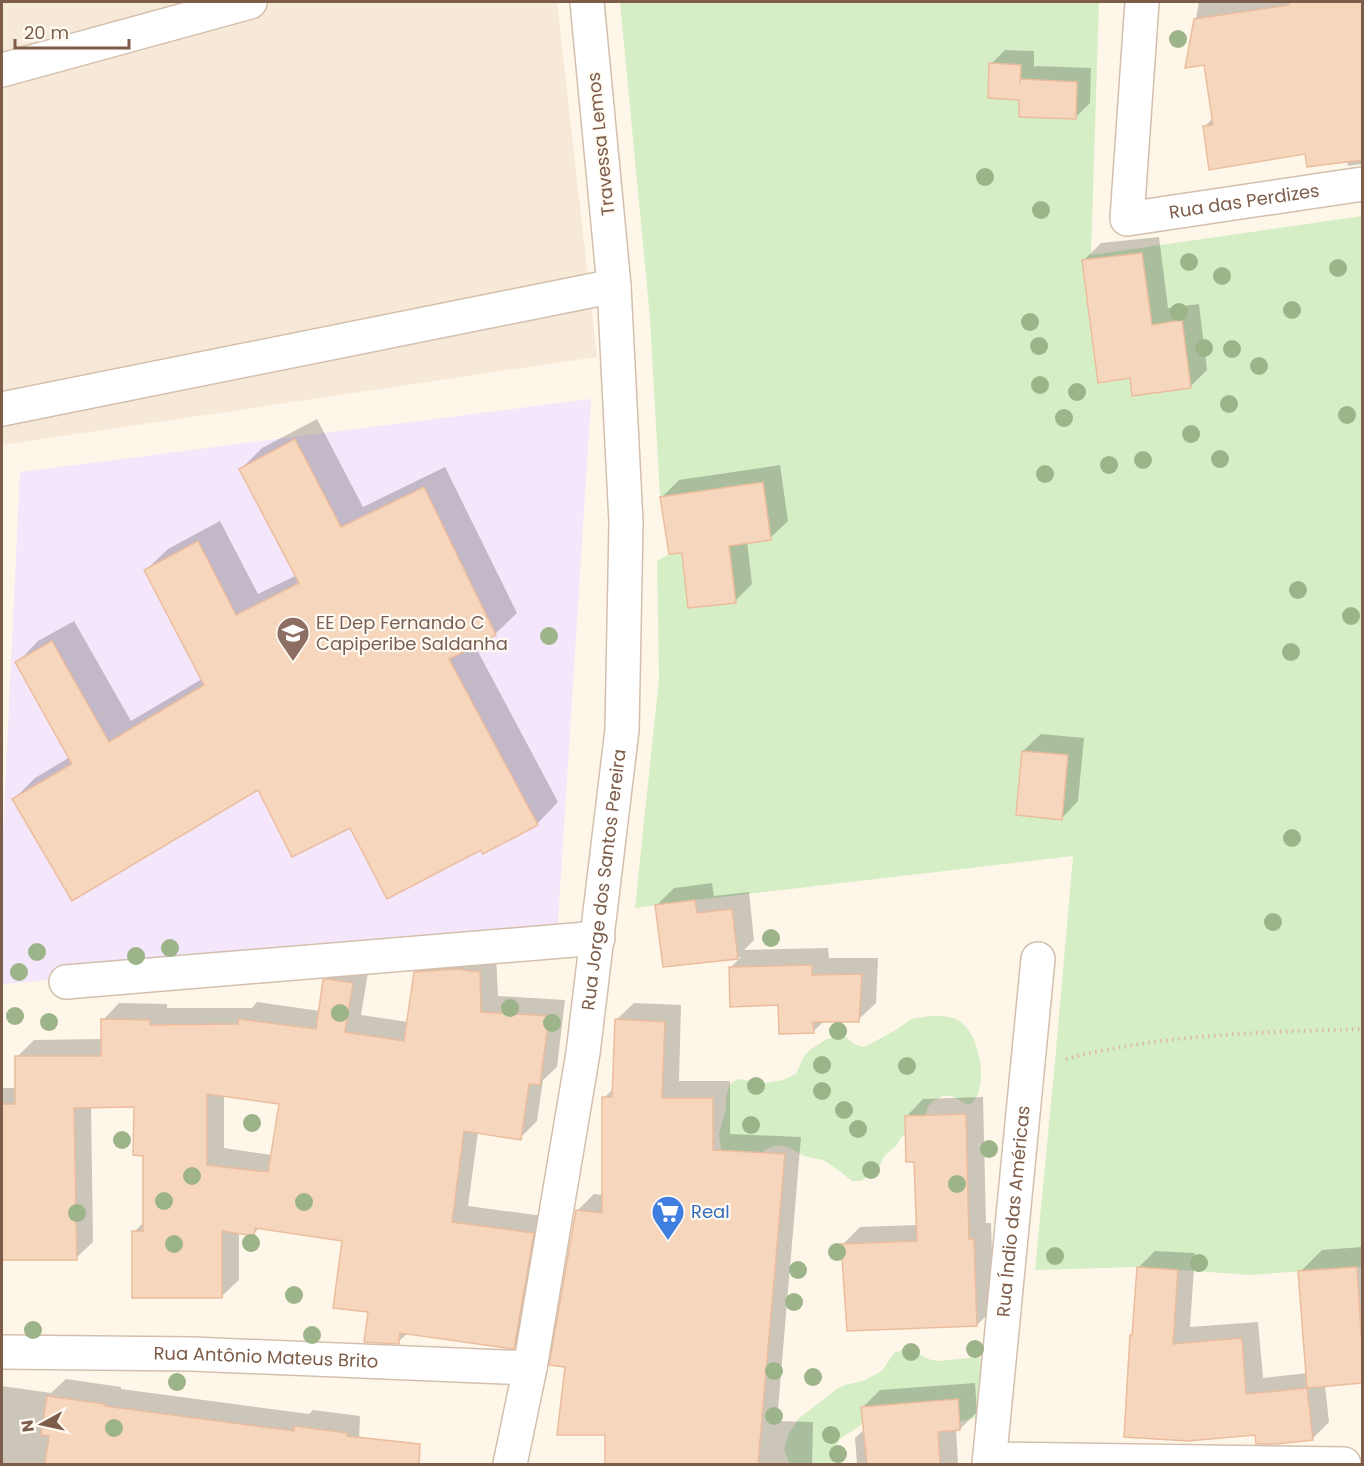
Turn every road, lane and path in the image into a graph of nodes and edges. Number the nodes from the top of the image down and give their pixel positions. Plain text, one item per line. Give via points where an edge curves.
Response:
1 (250, 2) edge
2 (587, 2) edge
3 (1142, 2) edge
4 (2, 70) edge
5 (1362, 184) edge
6 (615, 286) junction
7 (2, 409) edge
8 (598, 938) junction
9 (1038, 959) dead end
10 (66, 982) dead end
11 (1362, 1029) edge
12 (1027, 1073) junction
13 (2, 1352) edge
14 (530, 1368) junction
15 (990, 1462) edge
16 (510, 1464) edge
17 (1344, 1464) edge

1 - 4 street
2 - 6 street, Travessa Lemos
3 - 5 street, Rua das Perdizes via 1127,219
6 - 7 street
6 - 8 street, Rua Jorge dos Santos Pereira via 627,522 623,718
8 - 10 street
8 - 14 street, Rua Jorge dos Santos Pereira via 583,1053
9 - 12 street, Rua Índio das Américas
11 - 12 path via 1256,1032 1141,1044 1092,1052
12 - 15 street, Rua Índio das Américas
13 - 14 street, Rua Antônio Mateus Brito via 192,1354
14 - 16 street, Rua Jorge dos Santos Pereira
15 - 17 street

